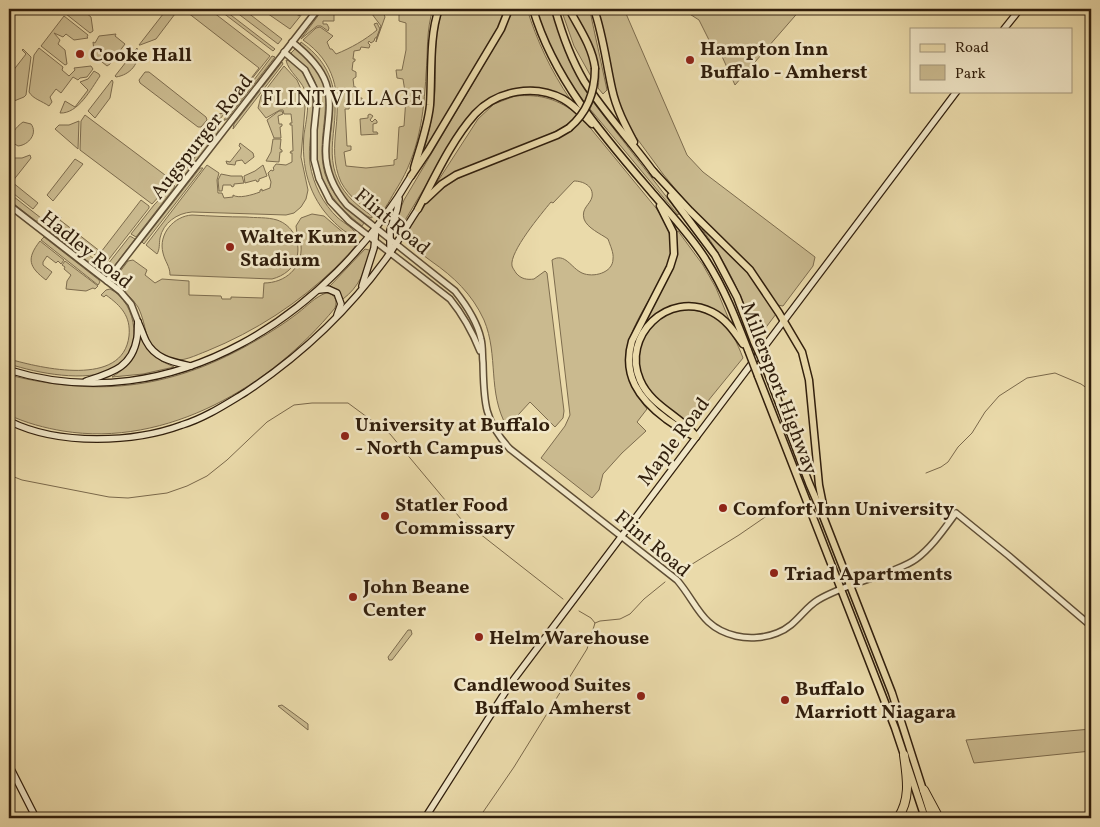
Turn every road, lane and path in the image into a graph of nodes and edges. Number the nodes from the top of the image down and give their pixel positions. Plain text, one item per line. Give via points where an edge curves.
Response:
1 (318, 9) edge
2 (439, 9) edge
3 (509, 9) edge
4 (533, 9) edge
5 (555, 9) edge
6 (569, 9) edge
7 (594, 9) edge
8 (1020, 9) edge
9 (1005, 28) edge
10 (292, 42) junction
11 (284, 52) junction
12 (956, 92) edge
13 (607, 139) junction
14 (640, 154) junction
15 (653, 171) junction
16 (411, 176) junction
17 (655, 196) junction
18 (399, 197) junction
19 (9, 205) edge
20 (418, 208) junction
21 (376, 228) junction
22 (369, 236) junction
23 (389, 238) junction
24 (375, 241) junction
25 (395, 244) junction
26 (390, 252) junction
27 (107, 281) junction
28 (319, 290) junction
29 (359, 293) junction
30 (335, 320) junction
31 (784, 321) junction
32 (138, 322) junction
33 (748, 350) junction
34 (483, 358) junction
35 (191, 366) junction
36 (9, 370) edge
37 (80, 383) junction
38 (9, 421) edge
39 (696, 437) junction
40 (827, 526) junction
41 (621, 536) junction
42 (850, 585) junction
43 (841, 589) junction
44 (1091, 626) edge
45 (904, 754) junction
46 (9, 765) edge
47 (924, 790) junction
48 (36, 818) edge
49 (425, 818) edge
50 (898, 818) edge
51 (925, 818) edge
52 (932, 818) edge
53 (939, 818) edge
54 (1070, 818) edge
55 (1091, 818) edge

1 - 10 street, Augspurger Road
2 - 16 main road via 435,25 430,107
3 - 16 main road via 501,30
4 - 13 main road, Millersport Highway via 546,46 564,80
5 - 14 main road, Millersport Highway via 572,58 584,79 600,105
6 - 20 main road, bridge via 589,46 595,68 591,100 580,117 556,135 456,175
7 - 14 main road via 617,106
8 - 9 main road
10 - 11 street, Augspurger Road
10 - 21 street, Flint Road via 311,58 326,83 329,108 325,146 331,181 347,205
11 - 22 street, Flint Road via 304,70 314,88 317,101 314,160 321,184 338,211
11 - 27 street, Augspurger Road
12 - 31 main road, Maple Road
13 - 17 main road, Millersport Highway
13 - 20 main road via 562,98 536,91 502,95 476,113 469,122
14 - 15 main road, Millersport Highway
15 - 31 main road via 750,270
15 - 40 main road, Millersport Highway, bridge via 715,255 737,297
16 - 18 main road
17 - 33 main road, Millersport Highway via 706,260 728,300
17 - 39 main road via 673,232 674,254 632,341 628,354 629,368 634,384 648,404 684,432
18 - 21 main road
18 - 23 main road
19 - 27 street, Hadley Road
20 - 25 main road
21 - 22 main road
21 - 23 street, Flint Road
21 - 24 main road
22 - 24 street, Flint Road
22 - 28 main road
23 - 25 street, Flint Road
23 - 26 main road
24 - 26 street, Flint Road
24 - 29 main road
25 - 26 main road
25 - 34 street, Flint Road via 455,291 466,304 481,340
26 - 29 main road
26 - 34 street, Flint Road via 450,299 470,328
27 - 32 street, Hadley Road via 128,300
28 - 30 main road via 338,293 341,304
28 - 35 main road via 268,328
29 - 30 main road
30 - 38 main road via 260,383 183,425 112,439 68,439
31 - 39 main road, Maple Road
31 - 40 main road via 806,365 819,485
32 - 35 main road via 156,354
32 - 37 main road via 136,344 126,362 110,374
33 - 39 main road via 730,325 704,308 672,308 652,320 643,330 635,356 640,381 652,399
33 - 43 main road, Millersport Highway, bridge
34 - 41 street, Flint Road via 485,405 502,440
35 - 37 main road via 144,379
36 - 37 main road
39 - 41 main road, Maple Road
40 - 42 main road, Millersport Highway
41 - 43 street, Flint Road via 677,580 706,620 736,636 747,638 779,632 794,623 818,600
41 - 49 main road, Maple Road via 511,684
42 - 43 street, Flint Road
42 - 44 street, Flint Road via 916,559 956,513
42 - 47 main road, Millersport Highway via 892,693
43 - 45 main road, Millersport Highway
45 - 50 highway via 908,795
45 - 51 main road, Millersport Highway
46 - 48 main road
47 - 52 main road, Millersport Highway
47 - 53 highway
54 - 55 highway

